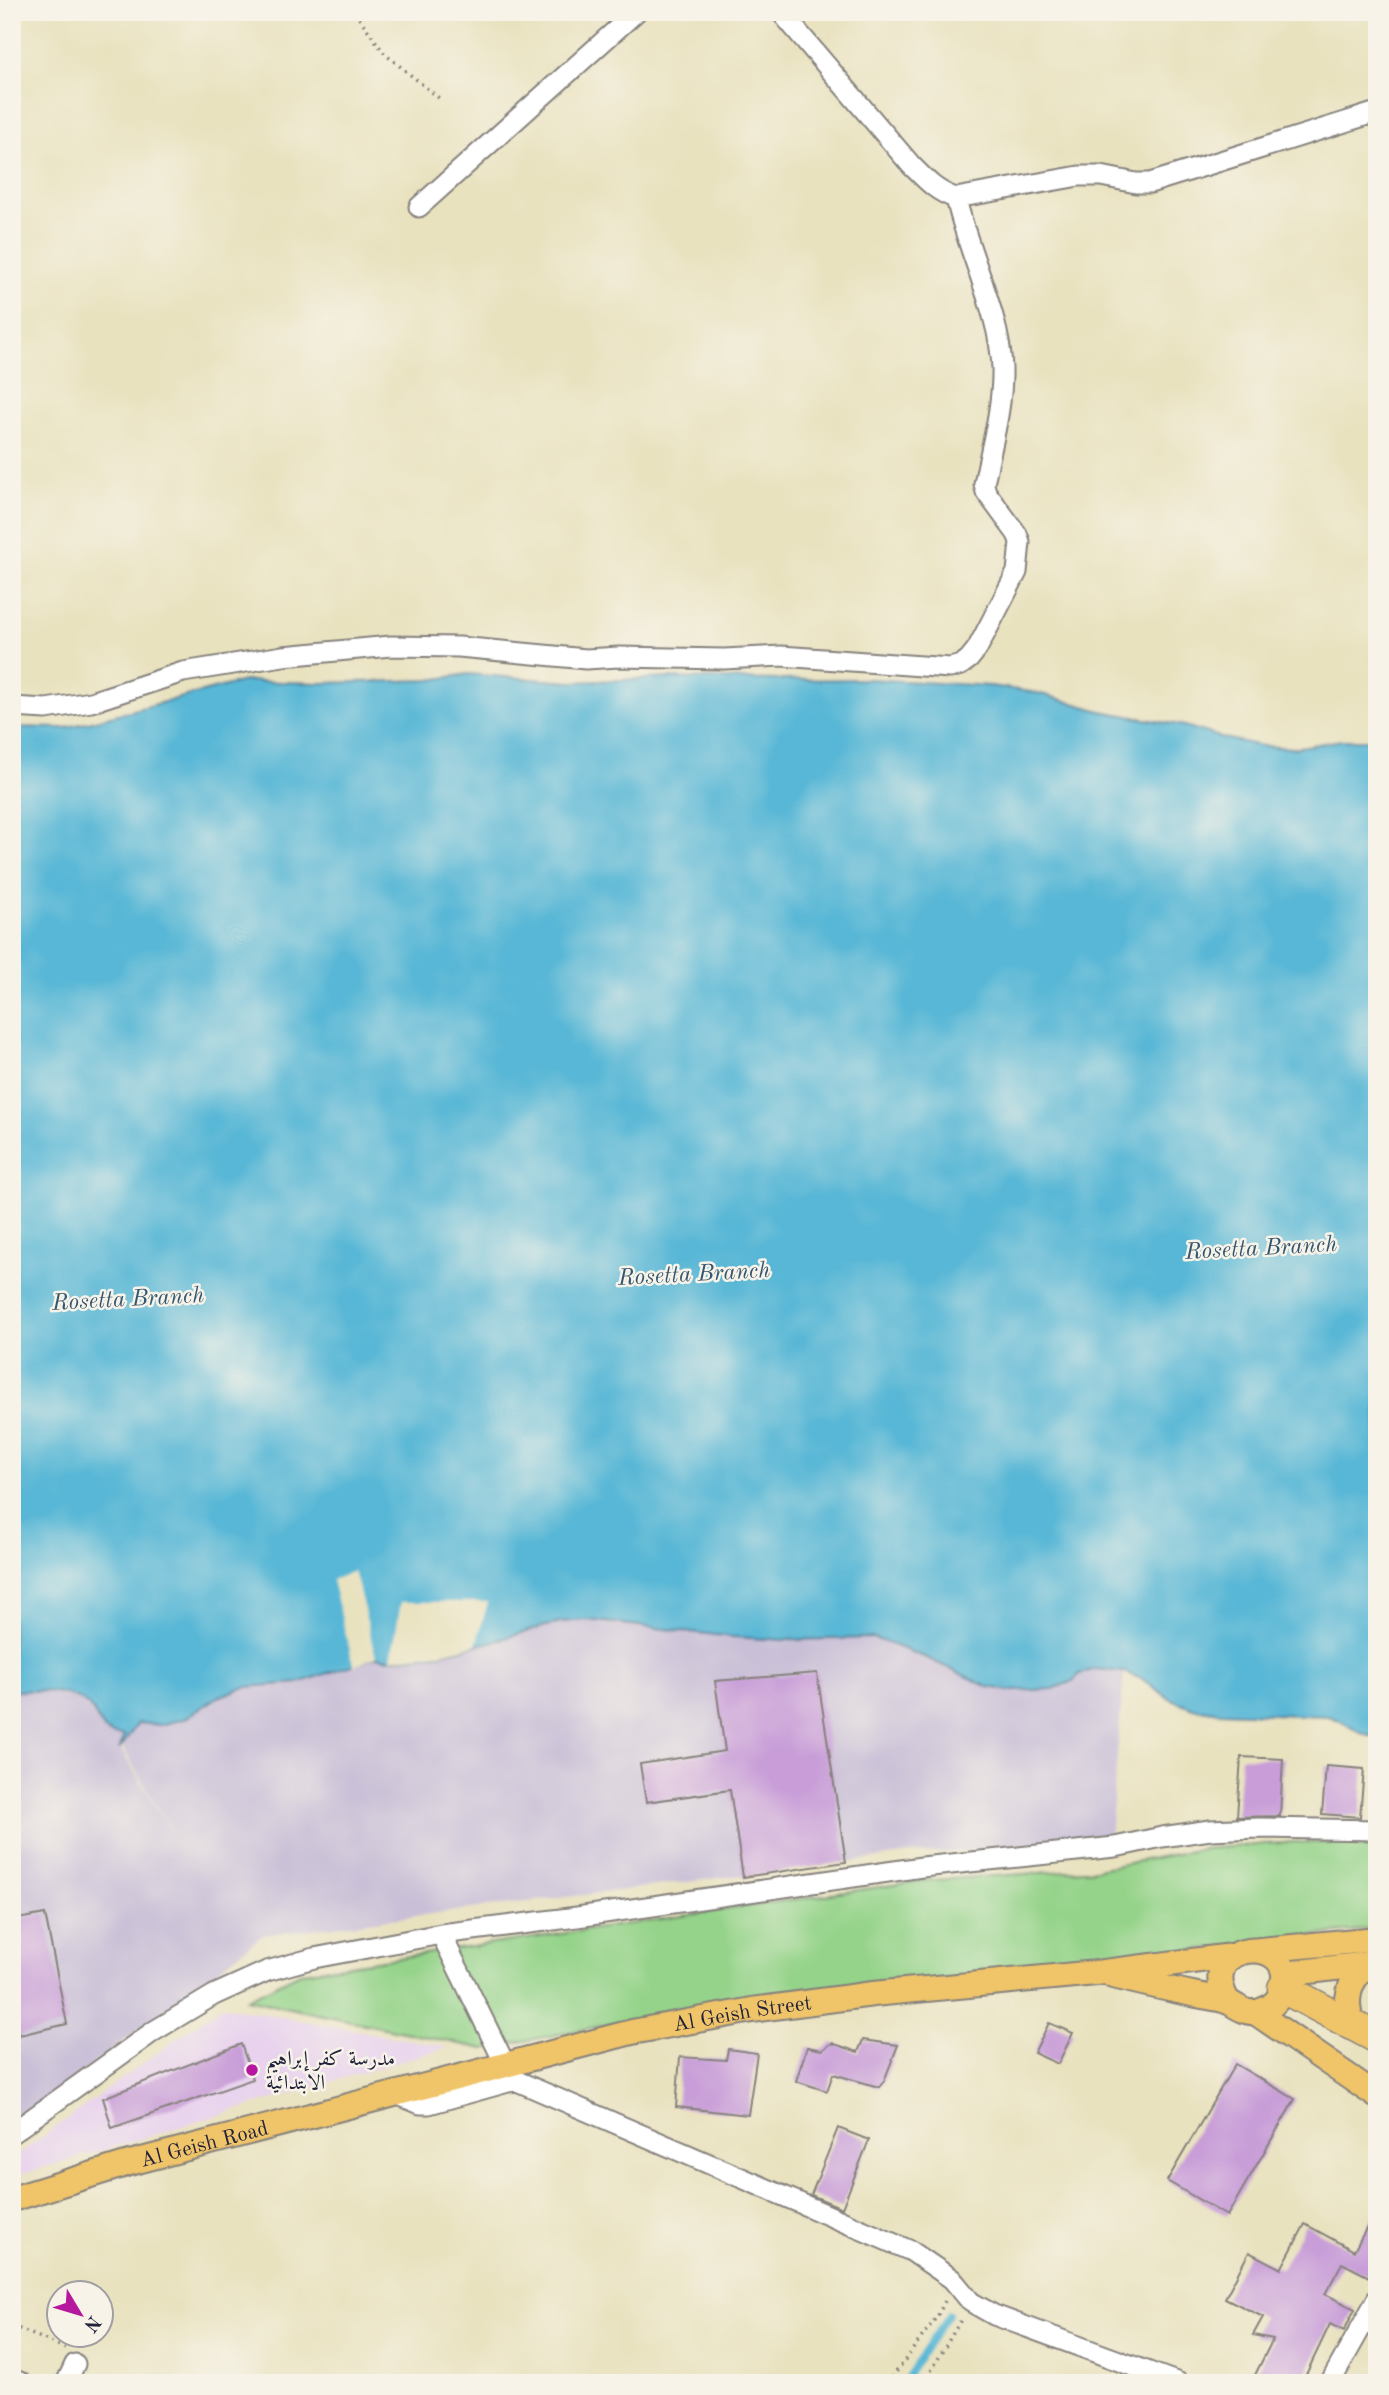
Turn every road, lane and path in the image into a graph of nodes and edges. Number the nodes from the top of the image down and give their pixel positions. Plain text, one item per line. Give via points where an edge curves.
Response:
1 (355, 12) edge
2 (636, 12) edge
3 (780, 12) edge
4 (440, 99) dead end
5 (1377, 112) edge
6 (956, 198) junction
7 (419, 206) dead end
8 (12, 707) edge
9 (1377, 1829) edge
10 (441, 1934) junction
11 (1377, 1938) edge
12 (1260, 1950) junction
13 (1232, 1956) junction
14 (1372, 1963) edge
15 (1096, 1973) junction
16 (1283, 1981) junction
17 (1228, 2002) junction
18 (1255, 2012) junction
19 (1364, 2031) edge
20 (505, 2064) junction
21 (396, 2094) junction
22 (1377, 2096) edge
23 (12, 2133) edge
24 (12, 2199) edge
25 (952, 2279) junction
26 (1377, 2298) edge
27 (971, 2302) junction
28 (12, 2326) edge
29 (75, 2364) joint
30 (12, 2379) edge
31 (22, 2383) edge
32 (65, 2383) edge
33 (888, 2383) edge
34 (924, 2383) edge
35 (1179, 2383) edge
36 (1330, 2383) edge

1 - 4 path via 385,54
2 - 7 street
3 - 6 street via 911,165 932,187
5 - 6 street via 1150,183 1079,176
6 - 8 street via 993,320 1002,368 984,484 1020,541 1017,572 977,649 961,665 950,668 781,656 586,659 459,647 391,646 183,672 91,702 46,709
9 - 10 street via 1210,1830 1115,1847 922,1867
10 - 20 street
10 - 23 street via 314,1958 267,1971 214,1995 154,2031
11 - 12 main road
12 - 13 main road
12 - 16 main road via 1276,1958
13 - 15 main road, Al Geish Street
13 - 17 main road via 1220,1983
14 - 16 main road
14 - 19 main road via 1354,1978 1348,1996 1348,2014
15 - 17 main road, Al Geish Street
15 - 20 main road, Al Geish Street via 752,2010 632,2032
16 - 18 main road via 1273,2005
16 - 19 highway
17 - 18 main road
18 - 22 main road
20 - 21 main road, Al Geish Street
21 - 24 main road, Al Geish Road via 126,2164
21 - 25 street via 429,2104 517,2081 880,2236
25 - 27 street
25 - 33 path via 938,2315
26 - 36 street
27 - 34 path
27 - 35 street via 1016,2324
28 - 29 path via 64,2347
29 - 32 street
30 - 31 street

